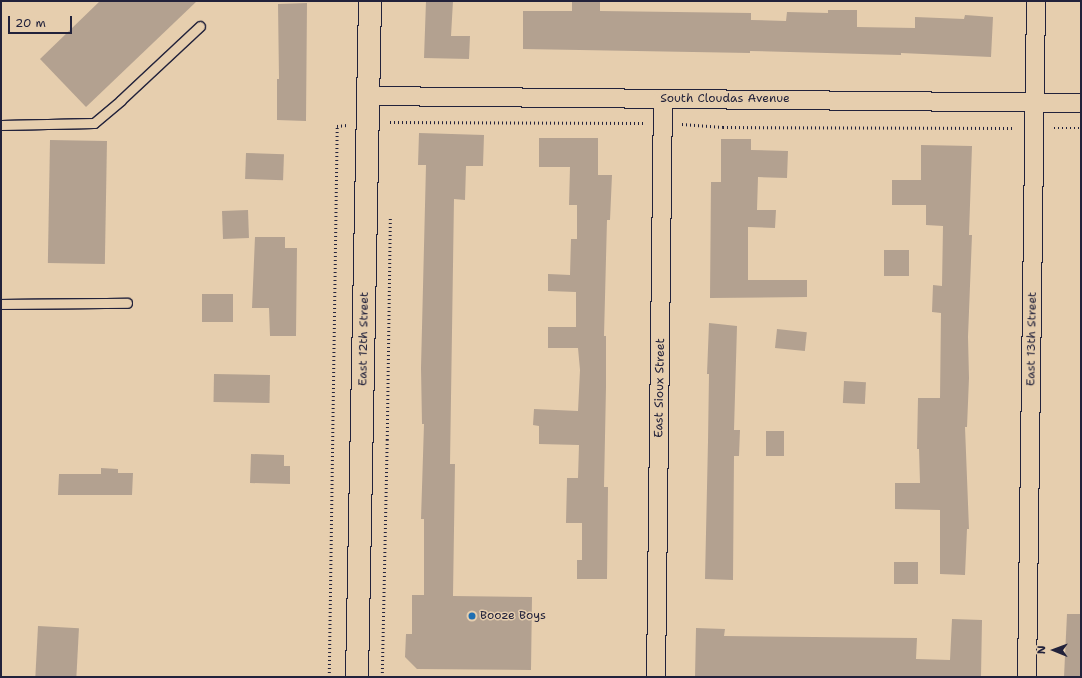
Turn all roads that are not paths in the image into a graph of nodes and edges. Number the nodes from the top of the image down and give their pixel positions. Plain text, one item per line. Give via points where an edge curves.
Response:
1 (370, 1) edge
2 (1036, 1) edge
3 (200, 26) dead end
4 (368, 96) junction
5 (663, 99) junction
6 (1035, 102) junction
7 (1081, 103) edge
8 (1, 124) edge
9 (126, 303) dead end
10 (1, 304) edge
11 (357, 677) edge
12 (656, 677) edge
13 (1027, 677) edge

1 - 4 street, East 12th Street
2 - 6 street, East 13th Street
3 - 8 lane via 94,123
4 - 5 street, South Cloudas Avenue
4 - 11 street, East 12th Street
5 - 6 street, South Cloudas Avenue
5 - 12 street, East Sioux Street
6 - 7 street, South Cloudas Avenue
6 - 13 street, East 13th Street
9 - 10 lane

